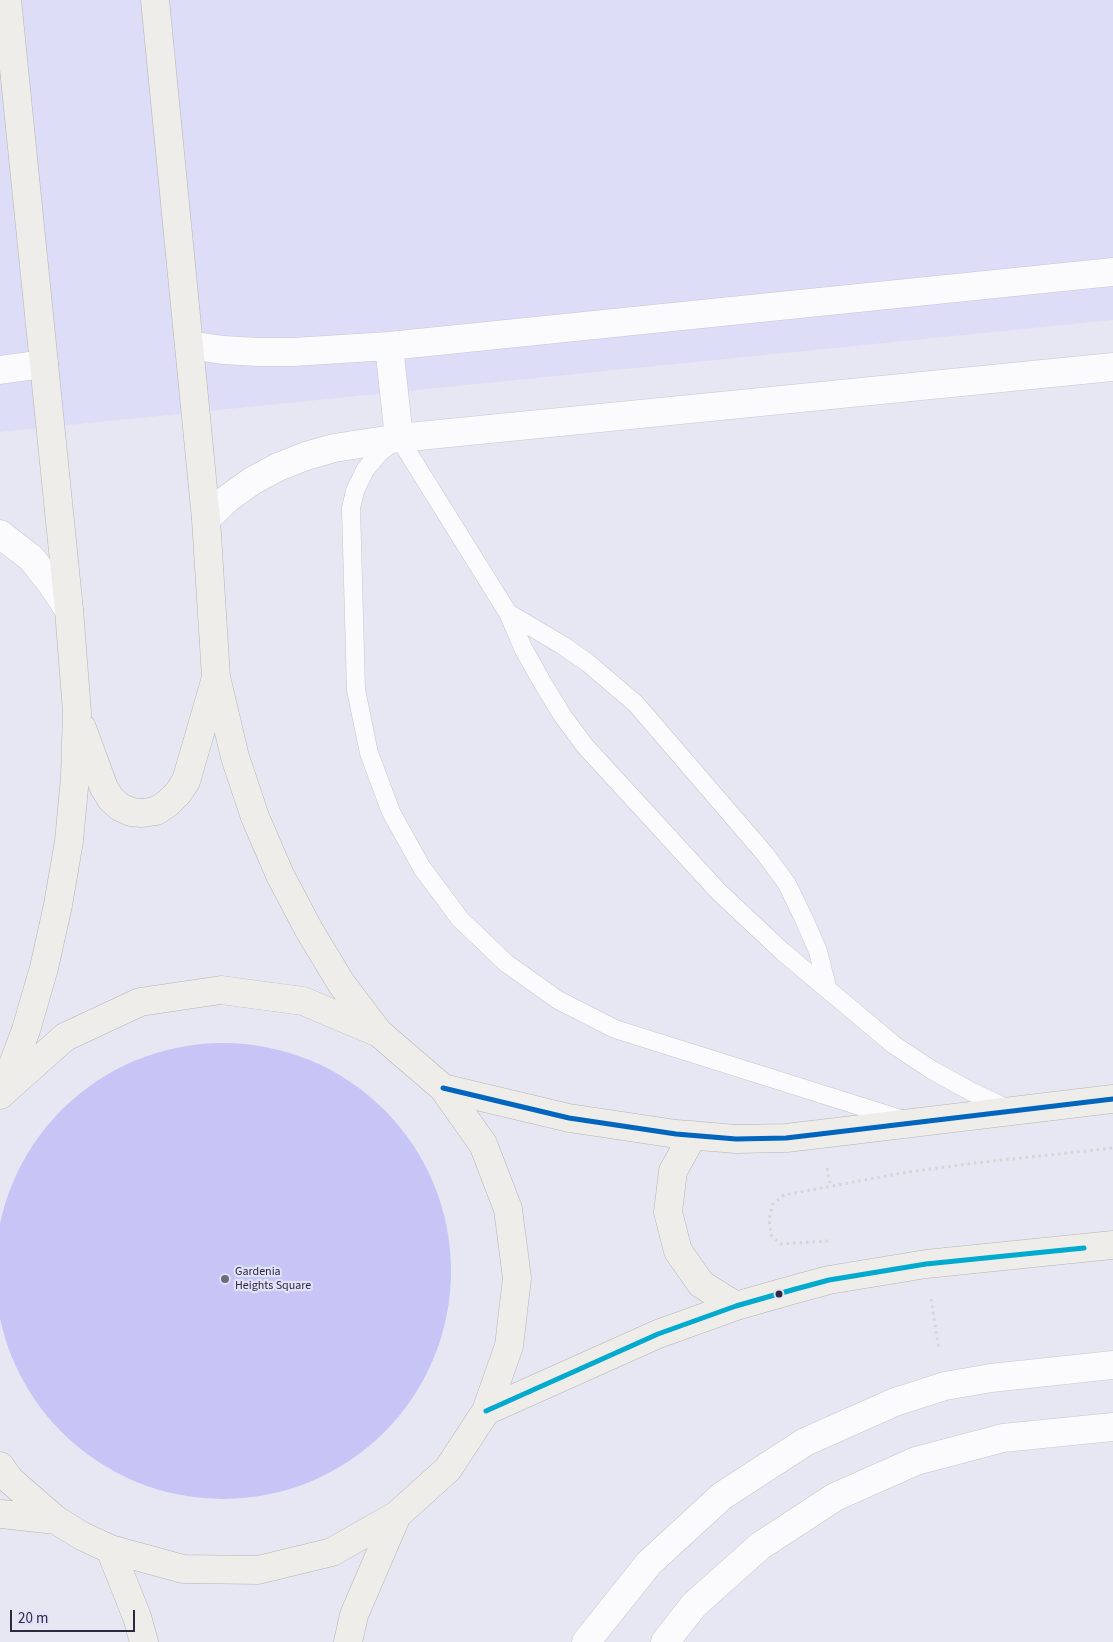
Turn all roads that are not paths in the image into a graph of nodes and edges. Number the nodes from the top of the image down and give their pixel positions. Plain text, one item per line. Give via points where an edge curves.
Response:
1 (7, 0) edge
2 (155, 0) edge
3 (1113, 272) edge
4 (189, 345) junction
5 (389, 346) junction
6 (44, 364) junction
7 (1113, 366) edge
8 (0, 370) edge
9 (399, 438) junction
10 (206, 519) junction
11 (0, 534) edge
12 (69, 610) junction
13 (508, 613) junction
14 (216, 677) junction
15 (77, 712) junction
16 (827, 987) junction
17 (379, 1033) junction
18 (444, 1088) junction
19 (1, 1093) edge
20 (1113, 1099) edge
21 (1010, 1110) junction
22 (916, 1124) junction
23 (693, 1135) junction
24 (1113, 1245) edge
25 (736, 1306) junction
26 (1113, 1365) edge
27 (486, 1411) junction
28 (1113, 1427) edge
29 (0, 1466) edge
30 (0, 1514) edge
31 (397, 1515) junction
32 (56, 1520) junction
33 (110, 1549) junction
34 (144, 1642) edge
35 (348, 1642) edge
36 (586, 1642) edge
37 (665, 1642) edge

1 - 6 main road
2 - 4 main road
3 - 5 street
4 - 5 street via 258,352
4 - 10 main road
5 - 9 street
6 - 8 street
6 - 12 main road
7 - 9 street
9 - 10 street via 334,448 278,467 252,481
9 - 13 lane
9 - 22 lane via 380,452 365,470 351,508 356,690 369,753 391,812 422,868 460,919 506,963 558,1000 615,1029
10 - 14 main road
11 - 12 street via 31,558
12 - 15 main road
13 - 16 lane via 542,682 585,746 718,891 783,952
13 - 16 lane via 562,644 636,704 765,854 787,884 803,917 818,951
14 - 15 main road via 186,781 173,798 156,811 131,812 111,798 104,788
14 - 17 main road via 235,757 280,875 341,983
15 - 19 main road via 69,841 58,905 26,1030
16 - 21 lane via 902,1050 932,1070
17 - 18 main road
17 - 19 main road via 303,1001 222,990 140,1002 65,1037
18 - 23 main road via 568,1118
18 - 27 main road via 483,1144 508,1209 517,1278 509,1346
20 - 21 main road
21 - 22 main road
22 - 23 main road via 786,1138 736,1139
23 - 25 main road via 673,1171 668,1212 678,1251 701,1284
24 - 25 main road via 926,1264 829,1280
25 - 27 main road via 658,1334
26 - 36 street via 945,1386 895,1402 805,1442 722,1496 649,1563
27 - 31 main road via 448,1469
28 - 37 street via 1002,1438 916,1462 835,1497 760,1546 694,1605
29 - 32 main road via 10,1480
30 - 32 main road
31 - 33 main road via 332,1552 258,1570 183,1569
31 - 35 main road via 354,1615
32 - 33 main road
33 - 34 main road

